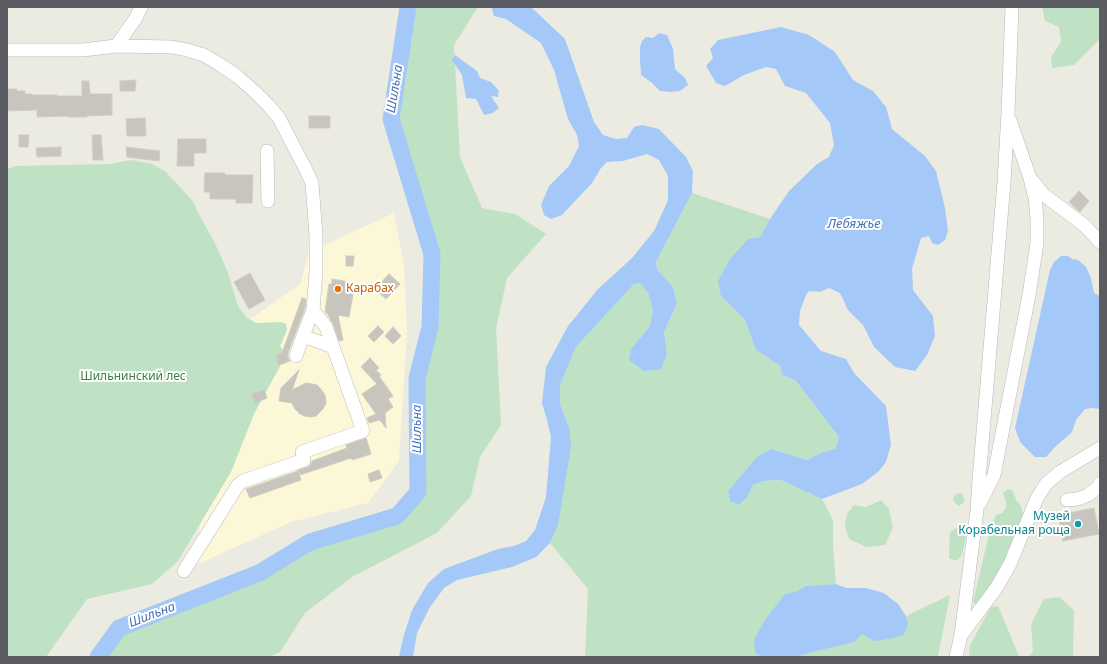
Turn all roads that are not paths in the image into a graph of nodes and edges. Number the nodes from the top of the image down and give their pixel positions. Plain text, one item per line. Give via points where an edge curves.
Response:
1 (141, 7) edge
2 (1012, 7) edge
3 (116, 46) junction
4 (7, 50) edge
5 (1008, 113) junction
6 (267, 151) dead end
7 (1030, 178) junction
8 (268, 200) dead end
9 (1100, 242) edge
10 (313, 310) junction
11 (303, 336) junction
12 (333, 347) junction
13 (296, 356) dead end
14 (1100, 449) edge
15 (1100, 483) edge
16 (1067, 500) dead end
17 (977, 510) junction
18 (184, 571) dead end
19 (961, 635) junction
20 (956, 657) edge

1 - 3 street
2 - 5 street
3 - 4 street via 83,50
3 - 10 street via 172,47 204,55 237,76 279,118 312,183 317,256
5 - 7 street
5 - 17 street
6 - 8 street
7 - 9 street via 1044,195
7 - 17 street via 1038,218 1034,265 994,475
10 - 11 street
10 - 12 street via 326,327
11 - 12 street
11 - 13 street
12 - 18 street via 363,431 302,452 304,460 243,481
14 - 19 street via 1060,472 1046,484 1037,498 1010,564 997,587
15 - 16 street via 1088,495
17 - 19 street
19 - 20 street

